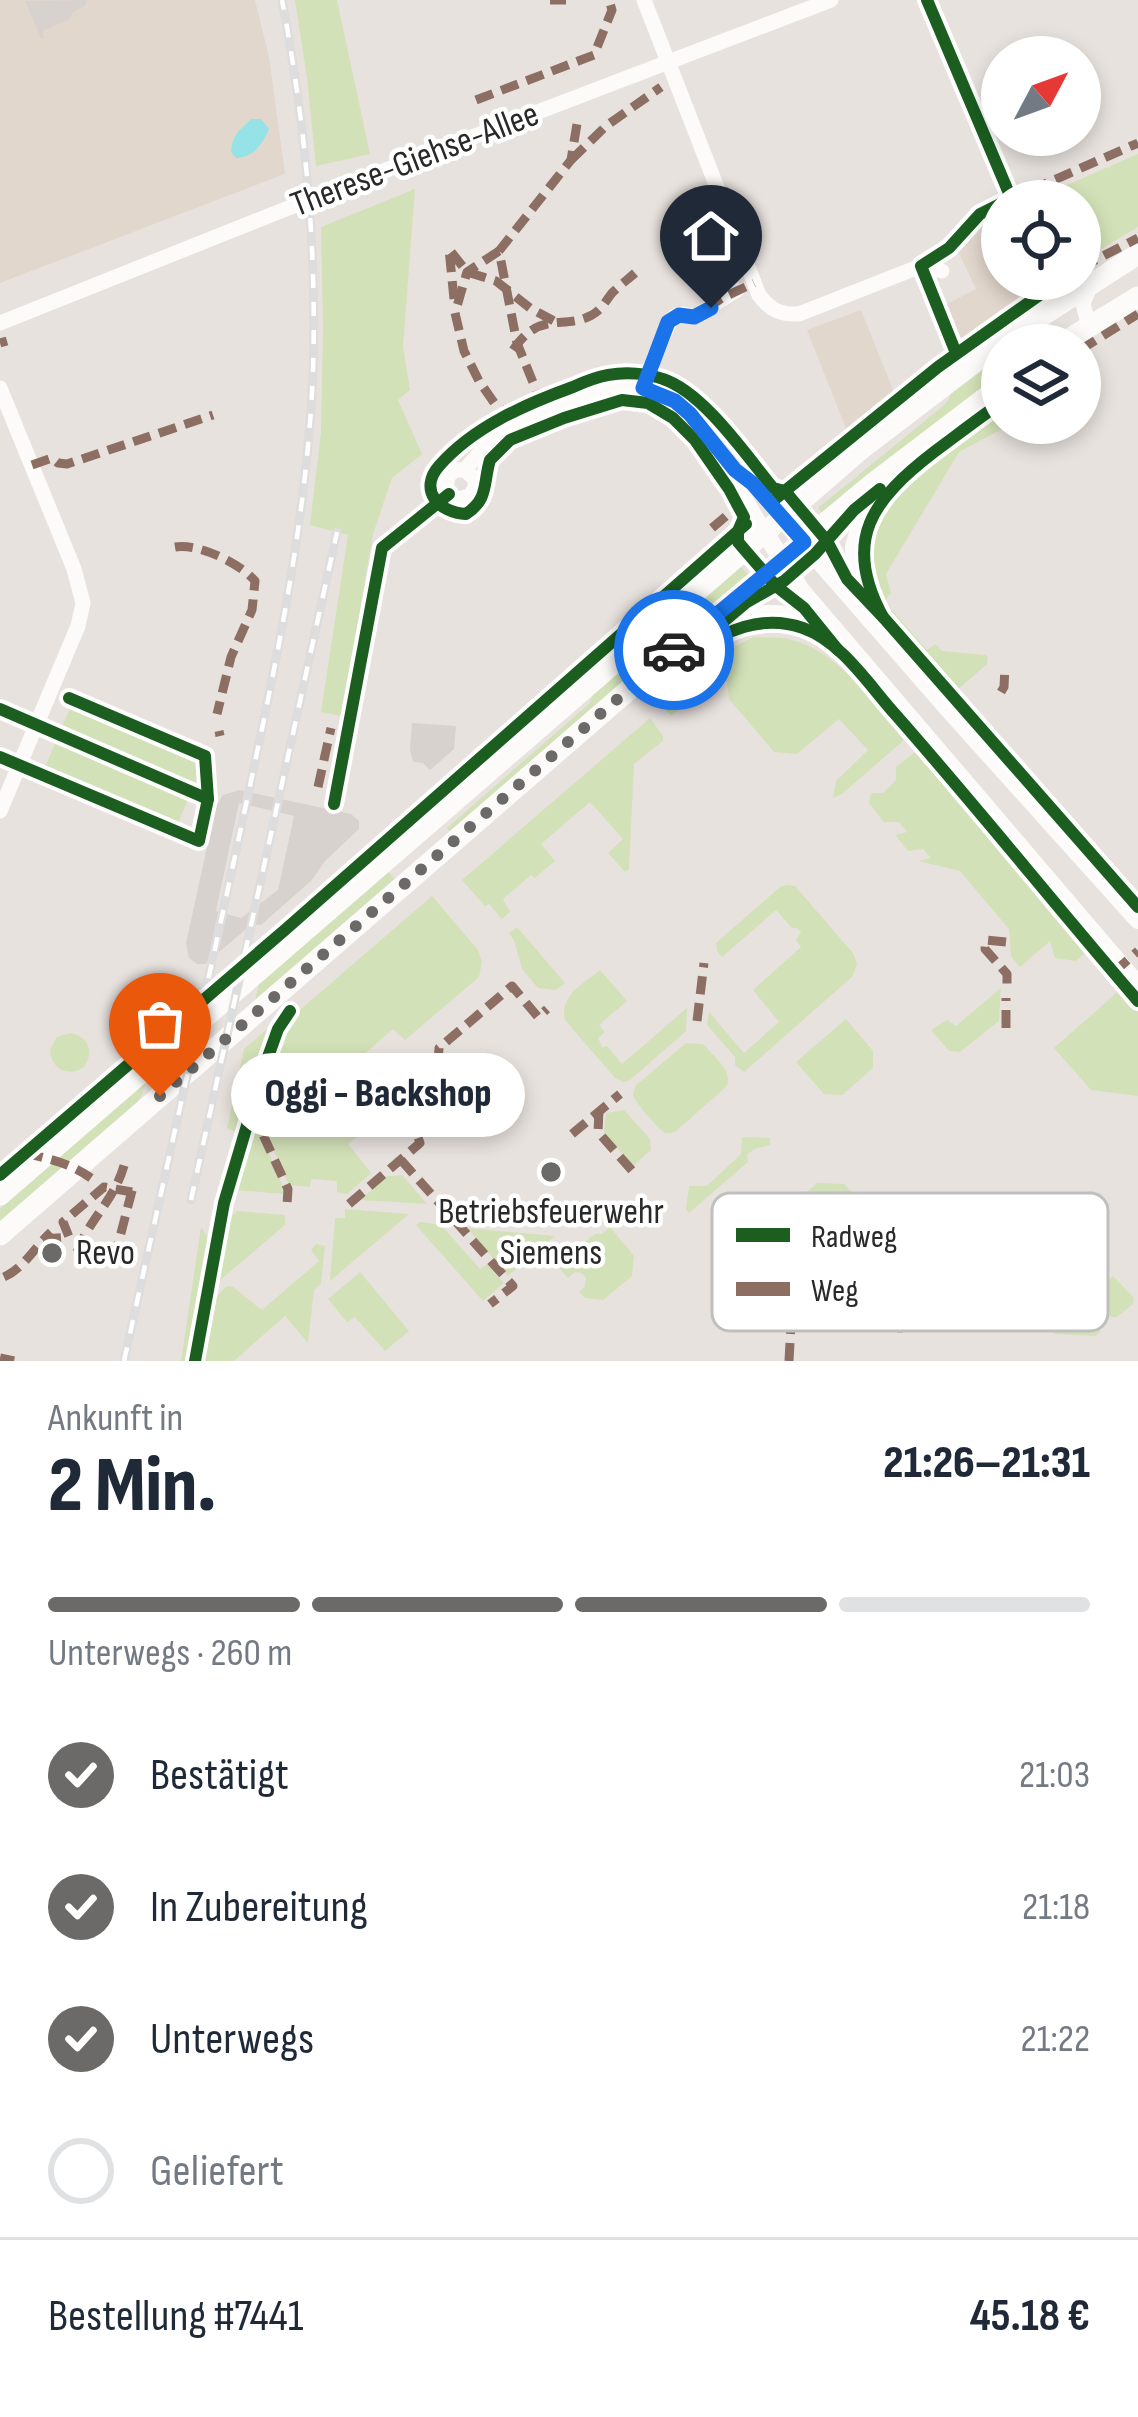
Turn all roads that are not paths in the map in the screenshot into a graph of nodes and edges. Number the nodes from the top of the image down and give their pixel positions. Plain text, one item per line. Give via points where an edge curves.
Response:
1 (644, 0) edge
2 (831, 0) edge
3 (669, 64) junction
4 (1138, 254) edge
5 (942, 271) dead end
6 (1101, 276) edge
7 (737, 290) dead end
8 (1138, 297) edge
9 (1065, 300) edge
10 (0, 323) edge
11 (1092, 324) edge
12 (0, 388) edge
13 (643, 388) junction
14 (981, 401) edge
15 (465, 470) dead end
16 (872, 484) junction
17 (773, 524) junction
18 (804, 542) junction
19 (782, 560) junction
20 (859, 604) junction
21 (707, 622) junction
22 (841, 635) junction
23 (0, 811) edge
24 (1138, 920) edge
25 (1138, 985) edge
26 (0, 1195) edge
27 (0, 1235) edge

1 - 3 street
2 - 3 street, Therese-Giehse-Allee
3 - 5 street via 766,305 799,314 921,266
3 - 10 street, Therese-Giehse-Allee
4 - 6 main road
7 - 13 street via 694,317 670,320
8 - 11 main road
9 - 17 main road via 937,389
12 - 23 street via 83,604
13 - 15 street via 611,388 508,429
13 - 17 street via 681,406
14 - 16 main road
16 - 18 main road
16 - 20 street via 854,548
17 - 18 street
17 - 19 street
17 - 26 main road
18 - 19 main road
18 - 20 street
19 - 21 main road
19 - 22 street
20 - 24 street
21 - 22 street via 787,614
21 - 27 main road
22 - 25 street

